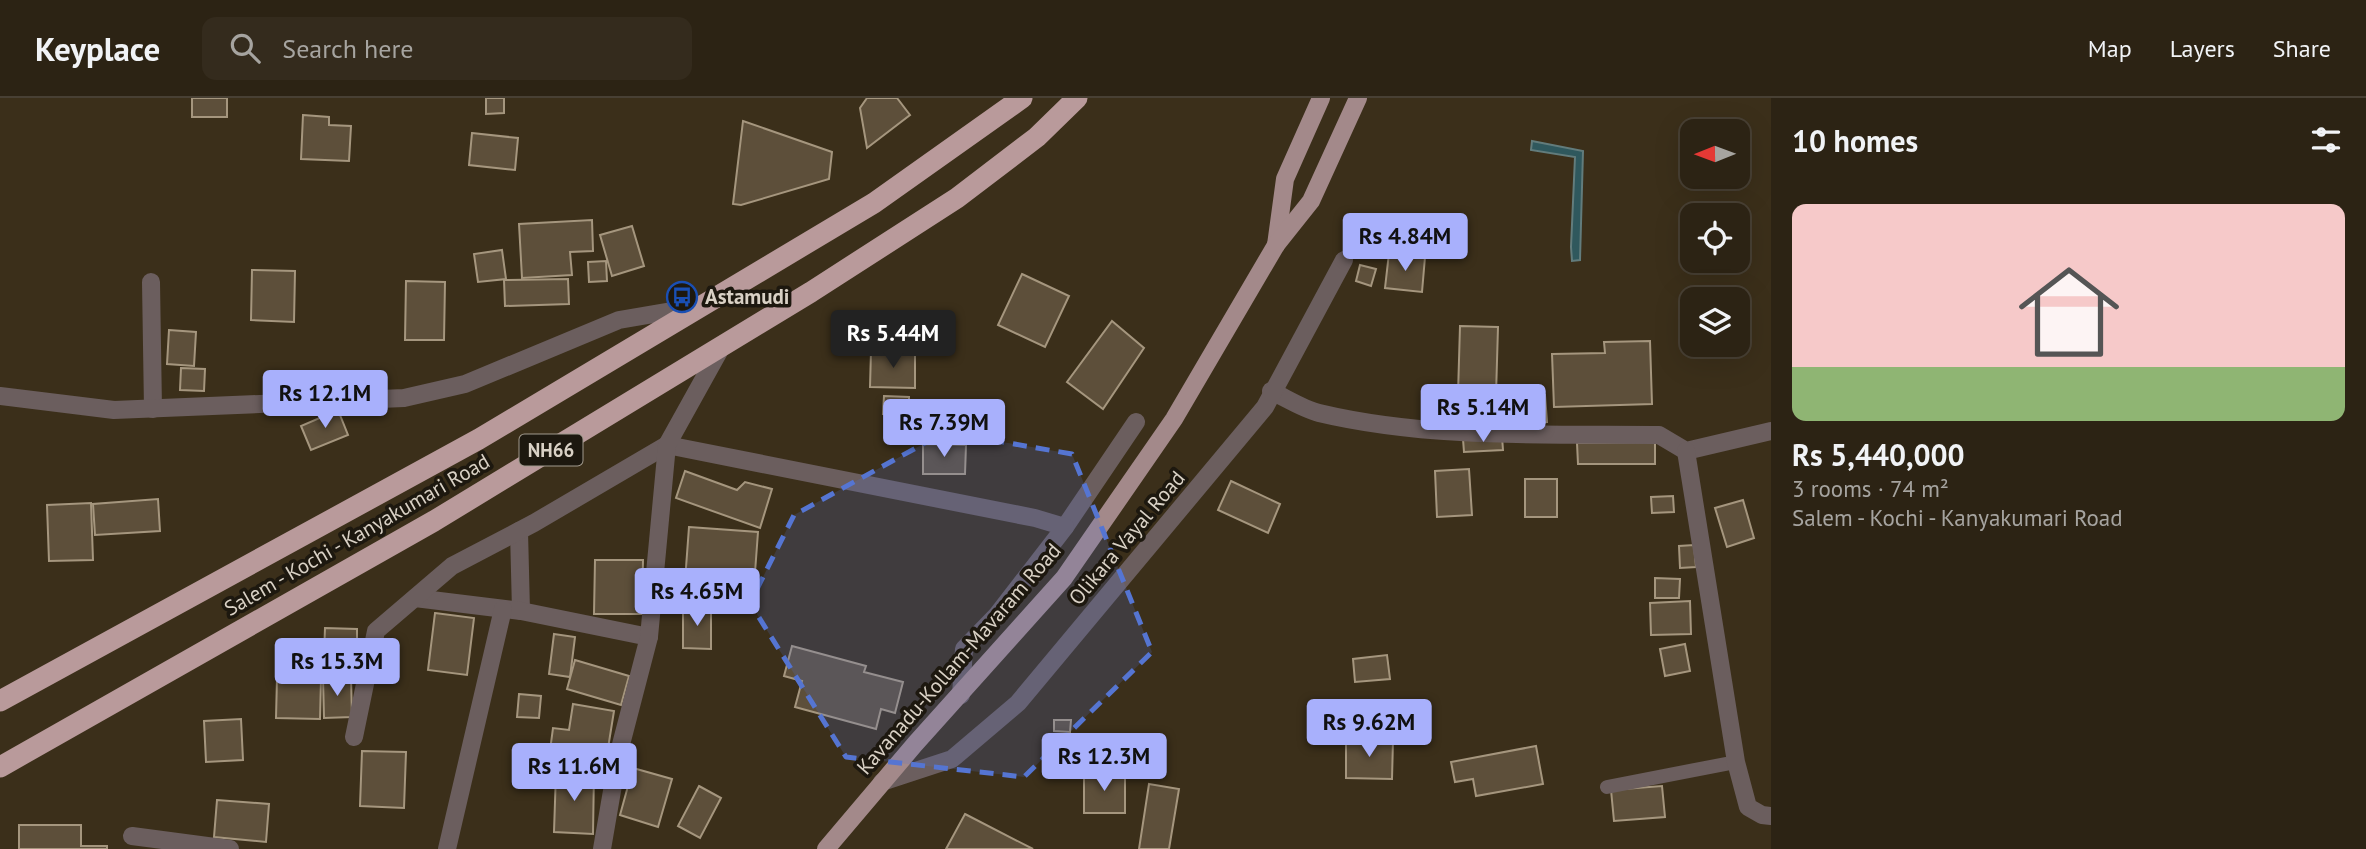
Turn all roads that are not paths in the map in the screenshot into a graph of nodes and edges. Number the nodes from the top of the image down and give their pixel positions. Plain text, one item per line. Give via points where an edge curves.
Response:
1 (1022, 98) edge
2 (1077, 98) edge
3 (1321, 98) edge
4 (1358, 98) edge
5 (1276, 245) junction
6 (1344, 260) dead end
7 (151, 282) dead end
8 (705, 305) junction
9 (722, 346) junction
10 (1271, 391) junction
11 (0, 396) edge
12 (153, 409) junction
13 (1136, 422) dead end
14 (1771, 431) edge
15 (667, 445) junction
16 (1686, 451) junction
17 (1065, 527) junction
18 (519, 531) junction
19 (415, 598) junction
20 (512, 610) junction
21 (649, 637) junction
22 (961, 695) junction
23 (0, 701) edge
24 (354, 737) dead end
25 (1736, 762) junction
26 (0, 767) edge
27 (882, 782) junction
28 (1607, 787) dead end
29 (1771, 816) edge
30 (132, 836) dead end
31 (230, 849) edge
32 (447, 849) edge
33 (602, 849) edge
34 (826, 849) edge

1 - 8 highway, Salem - Kochi - Kanyakumari Road / NH66 via 874,202
2 - 9 highway, Salem - Kochi - Kanyakumari Road / NH66 via 1037,137 957,198
3 - 5 main road, Kavanadu-Kollam-Mavaram Road via 1284,179
4 - 5 main road, Kavanadu-Kollam-Mavaram Road via 1311,201
5 - 22 main road, Kavanadu-Kollam-Mavaram Road via 1174,419 1072,567
6 - 10 street, Olikara Vayal Road
7 - 12 street
8 - 12 street via 619,320 465,384 404,398
8 - 23 highway, Salem - Kochi - Kanyakumari Road / NH66 via 479,439
9 - 15 street
9 - 26 highway, Salem - Kochi - Kanyakumari Road / NH66 via 434,522
10 - 16 street via 1317,412 1400,425 1463,433 1659,435
10 - 27 street, Olikara Vayal Road via 1265,407 1175,518 1018,703 952,759
11 - 12 street via 114,410
13 - 17 street
14 - 16 street
15 - 17 street
15 - 18 street
15 - 21 street
16 - 25 street
17 - 22 street via 997,615 964,649
18 - 19 street via 452,566
18 - 20 street
19 - 20 street
19 - 24 street via 376,631
20 - 21 street
20 - 32 street
21 - 33 street via 618,756
22 - 27 main road, Kavanadu-Kollam-Mavaram Road
25 - 28 lane
25 - 29 street via 1748,807
27 - 34 main road, Kavanadu-Kollam-Mavaram Road
30 - 31 street

